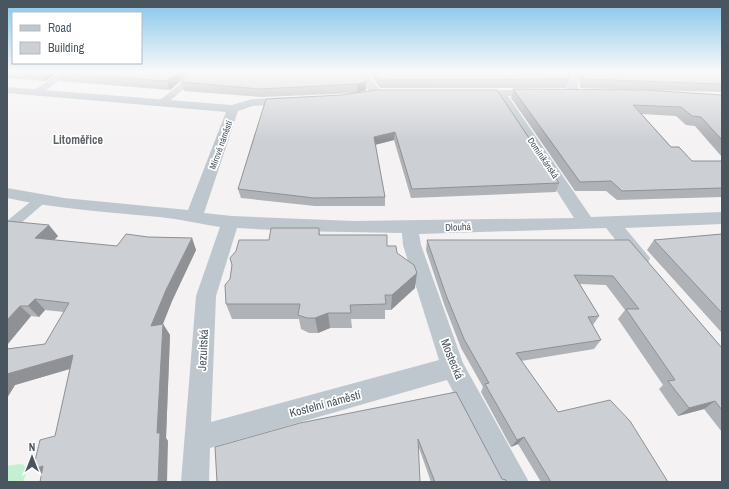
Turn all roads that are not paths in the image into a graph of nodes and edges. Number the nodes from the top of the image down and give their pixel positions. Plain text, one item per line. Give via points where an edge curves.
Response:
1 (68, 95) edge
2 (172, 95) edge
3 (371, 95) edge
4 (501, 95) edge
5 (364, 97) edge
6 (302, 100) edge
7 (162, 103) junction
8 (233, 109) junction
9 (7, 193) edge
10 (39, 201) junction
11 (194, 217) junction
12 (722, 218) edge
13 (230, 222) junction
14 (610, 222) junction
15 (586, 223) junction
16 (7, 228) edge
17 (410, 228) junction
18 (654, 272) edge
19 (453, 367) junction
20 (197, 439) junction
21 (195, 482) edge
22 (515, 482) edge

1 - 7 street, Mírové náměstí
2 - 7 street
3 - 5 street
4 - 15 street, Dominikánská
6 - 8 street via 252,103
7 - 8 street, Mírové náměstí
8 - 11 street, Mírové náměstí
9 - 10 street
10 - 11 street
10 - 16 street
11 - 13 street, Dlouhá
12 - 14 street, Dlouhá
13 - 17 street, Dlouhá
13 - 20 street, Jezuitská via 206,296
14 - 15 street, Dlouhá
14 - 18 street
15 - 17 street, Dlouhá
17 - 19 street, Mostecká via 412,245
19 - 20 street, Kostelní náměstí
19 - 22 street, Mostecká
20 - 21 street, Jezuitská

